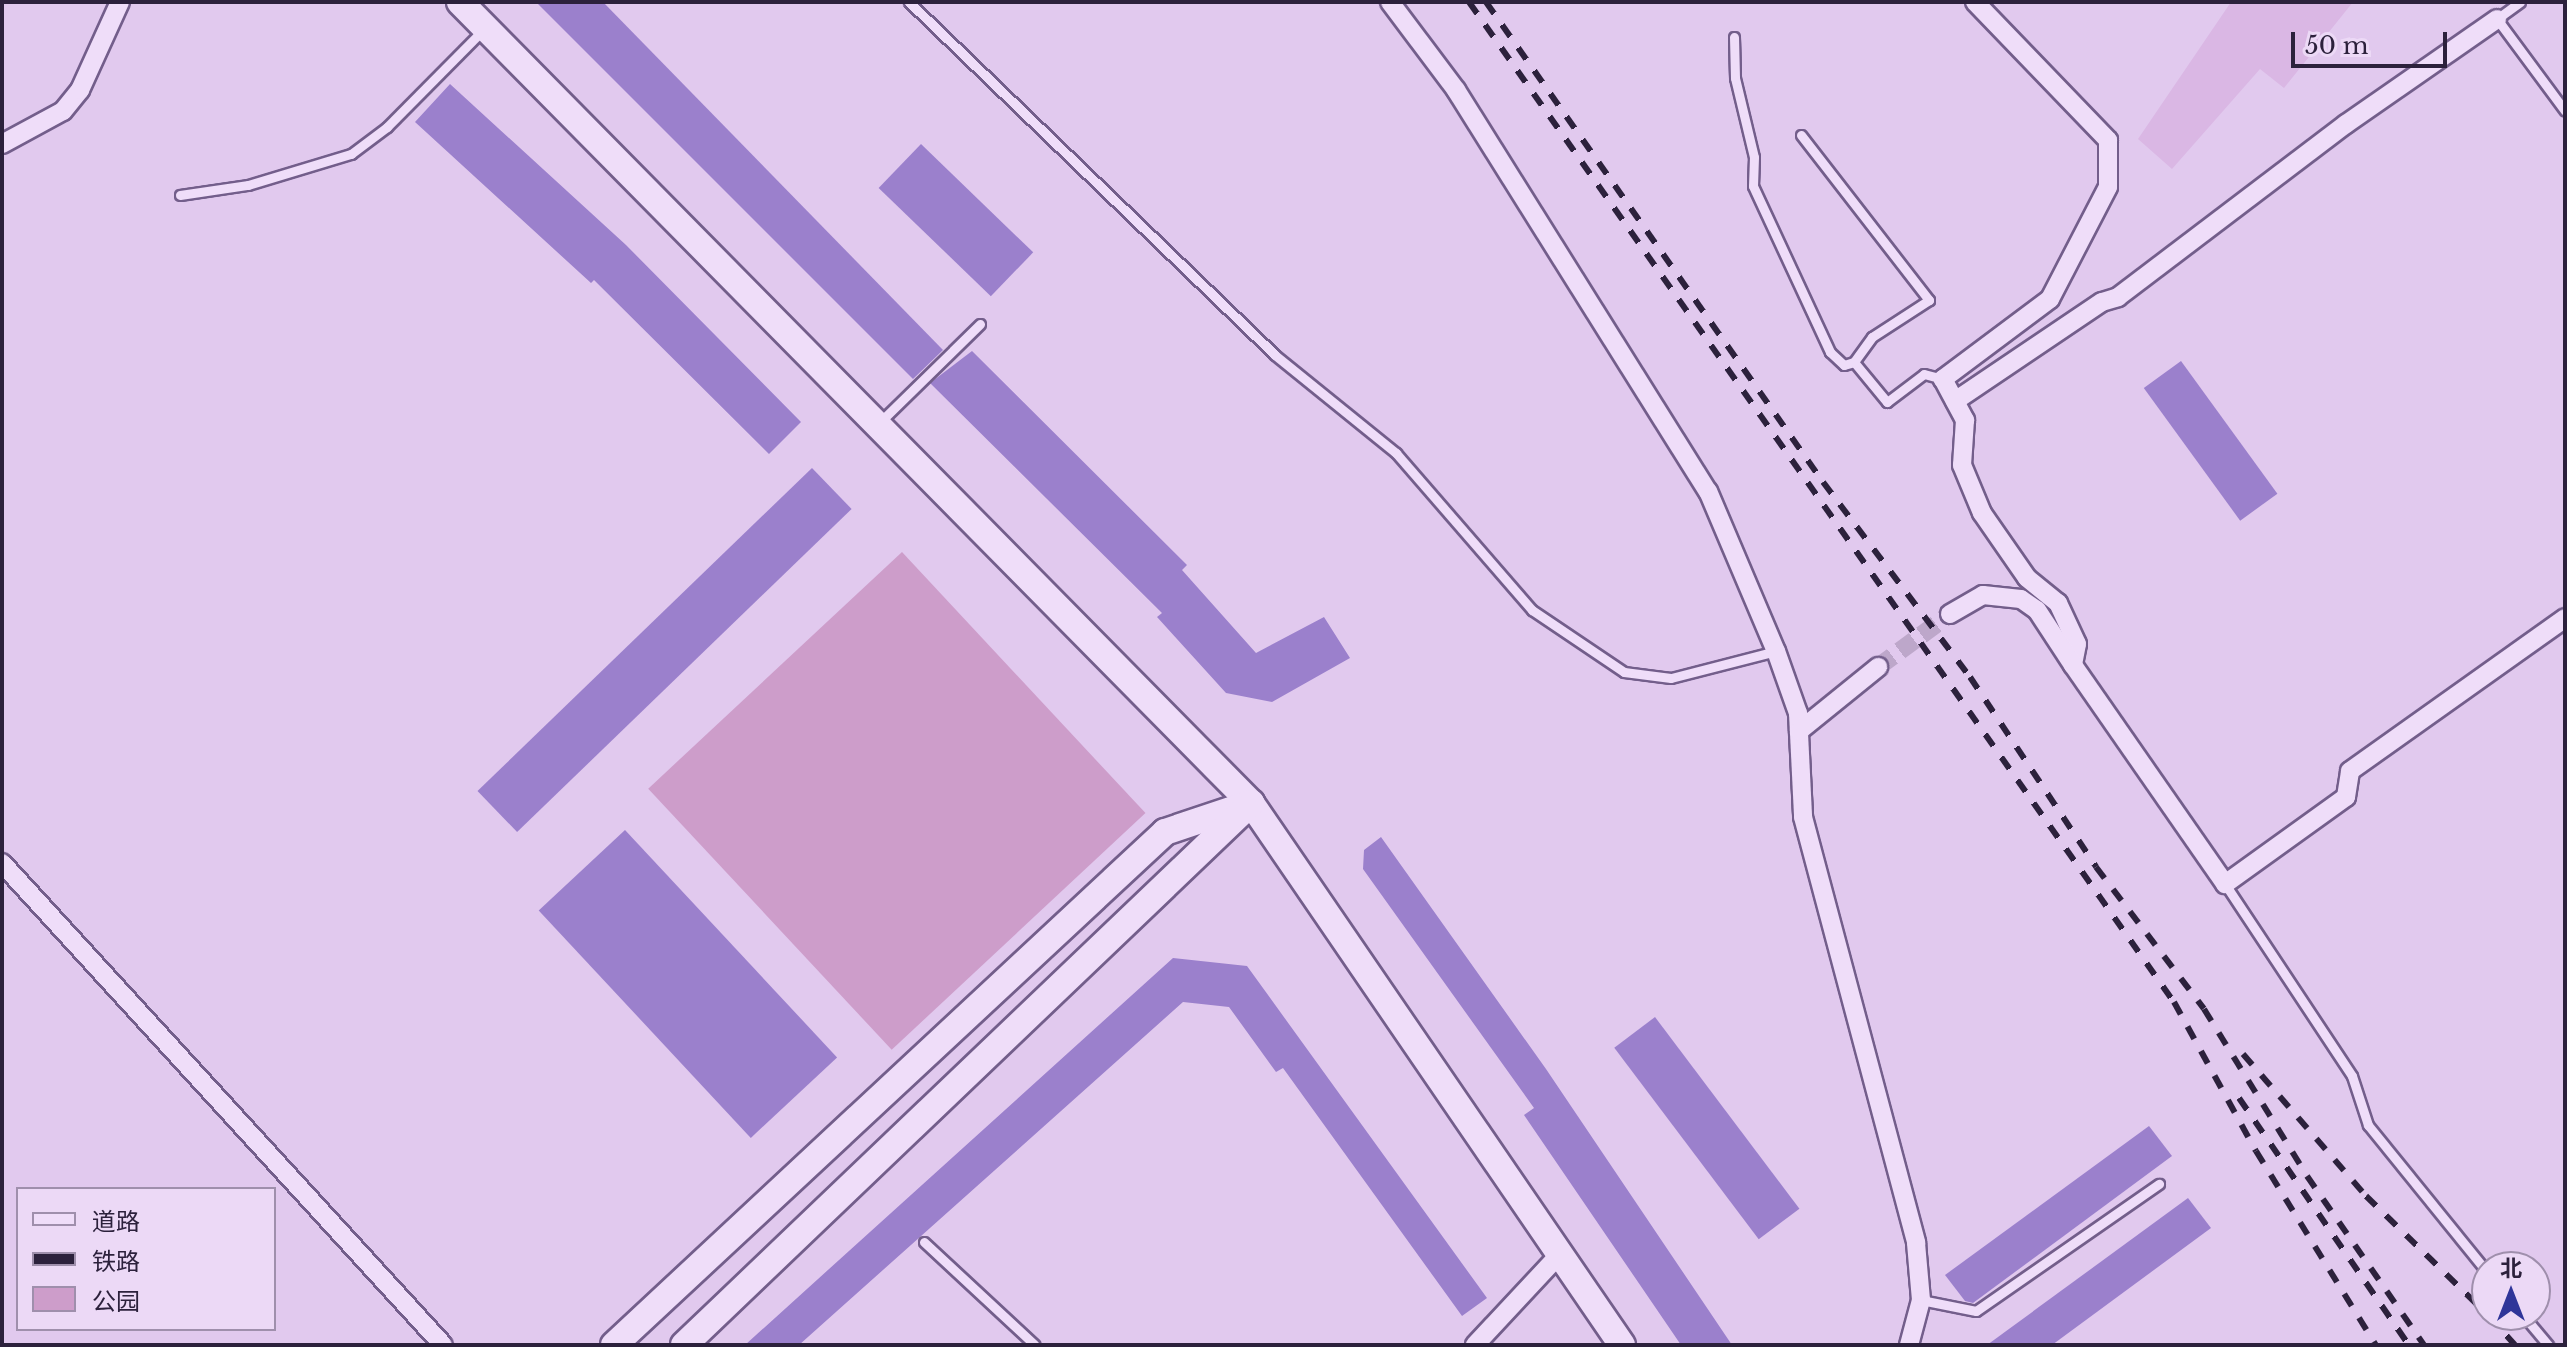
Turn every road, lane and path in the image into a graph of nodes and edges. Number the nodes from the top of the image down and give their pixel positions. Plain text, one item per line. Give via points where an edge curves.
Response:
1 (120, 2) edge
2 (460, 2) edge
3 (909, 2) edge
4 (1390, 2) edge
5 (1975, 2) edge
6 (2520, 2) edge
7 (2497, 19) junction
8 (485, 27) junction
9 (1734, 37) dead end
10 (2565, 111) edge
11 (1801, 135) dead end
12 (2, 144) edge
13 (180, 195) dead end
14 (980, 324) dead end
15 (1854, 362) junction
16 (1943, 379) junction
17 (1955, 401) junction
18 (877, 425) junction
19 (1950, 614) tunnel mouth
20 (2565, 618) edge
21 (1776, 651) junction
22 (2073, 665) junction
23 (1878, 667) tunnel mouth
24 (1799, 731) junction
25 (1251, 803) junction
26 (2, 863) edge
27 (2225, 884) junction
28 (2159, 1184) dead end
29 (924, 1242) dead end
30 (2471, 1252) edge
31 (1560, 1254) junction
32 (1921, 1300) junction
33 (443, 1345) edge
34 (614, 1345) edge
35 (684, 1345) edge
36 (1035, 1345) edge
37 (1475, 1345) edge
38 (1622, 1345) edge
39 (1909, 1345) edge

1 - 12 street via 80,90 63,111
2 - 8 main road
3 - 21 lane via 1275,355 1396,453 1532,610 1624,672 1671,678
4 - 21 street via 1456,90 1708,491
5 - 16 street via 2108,140 2108,187 2050,299
6 - 7 lane
7 - 10 lane
7 - 17 street via 2307,152 2118,297 2102,302
8 - 13 lane via 387,127 351,154 248,185
8 - 18 main road
9 - 15 lane via 1735,78 1754,157 1753,186 1830,352 1844,365
11 - 15 lane via 1929,300 1872,337
14 - 18 lane
15 - 16 lane via 1887,402 1924,374
16 - 17 street
17 - 22 street via 1965,420 1962,465 1982,513 2027,578 2058,603 2077,644
18 - 25 main road
19 - 22 street via 1983,595 2021,599 2037,610
20 - 27 street via 2350,771 2346,797
21 - 24 street via 1798,713
22 - 27 street
23 - 24 street
24 - 32 street via 1803,817 1916,1243
25 - 31 main road
25 - 34 main road via 1165,832
25 - 35 main road
26 - 33 street
27 - 30 lane via 2352,1076 2368,1125
28 - 32 lane via 1976,1311
29 - 36 lane
31 - 37 street
31 - 38 main road
32 - 39 street

